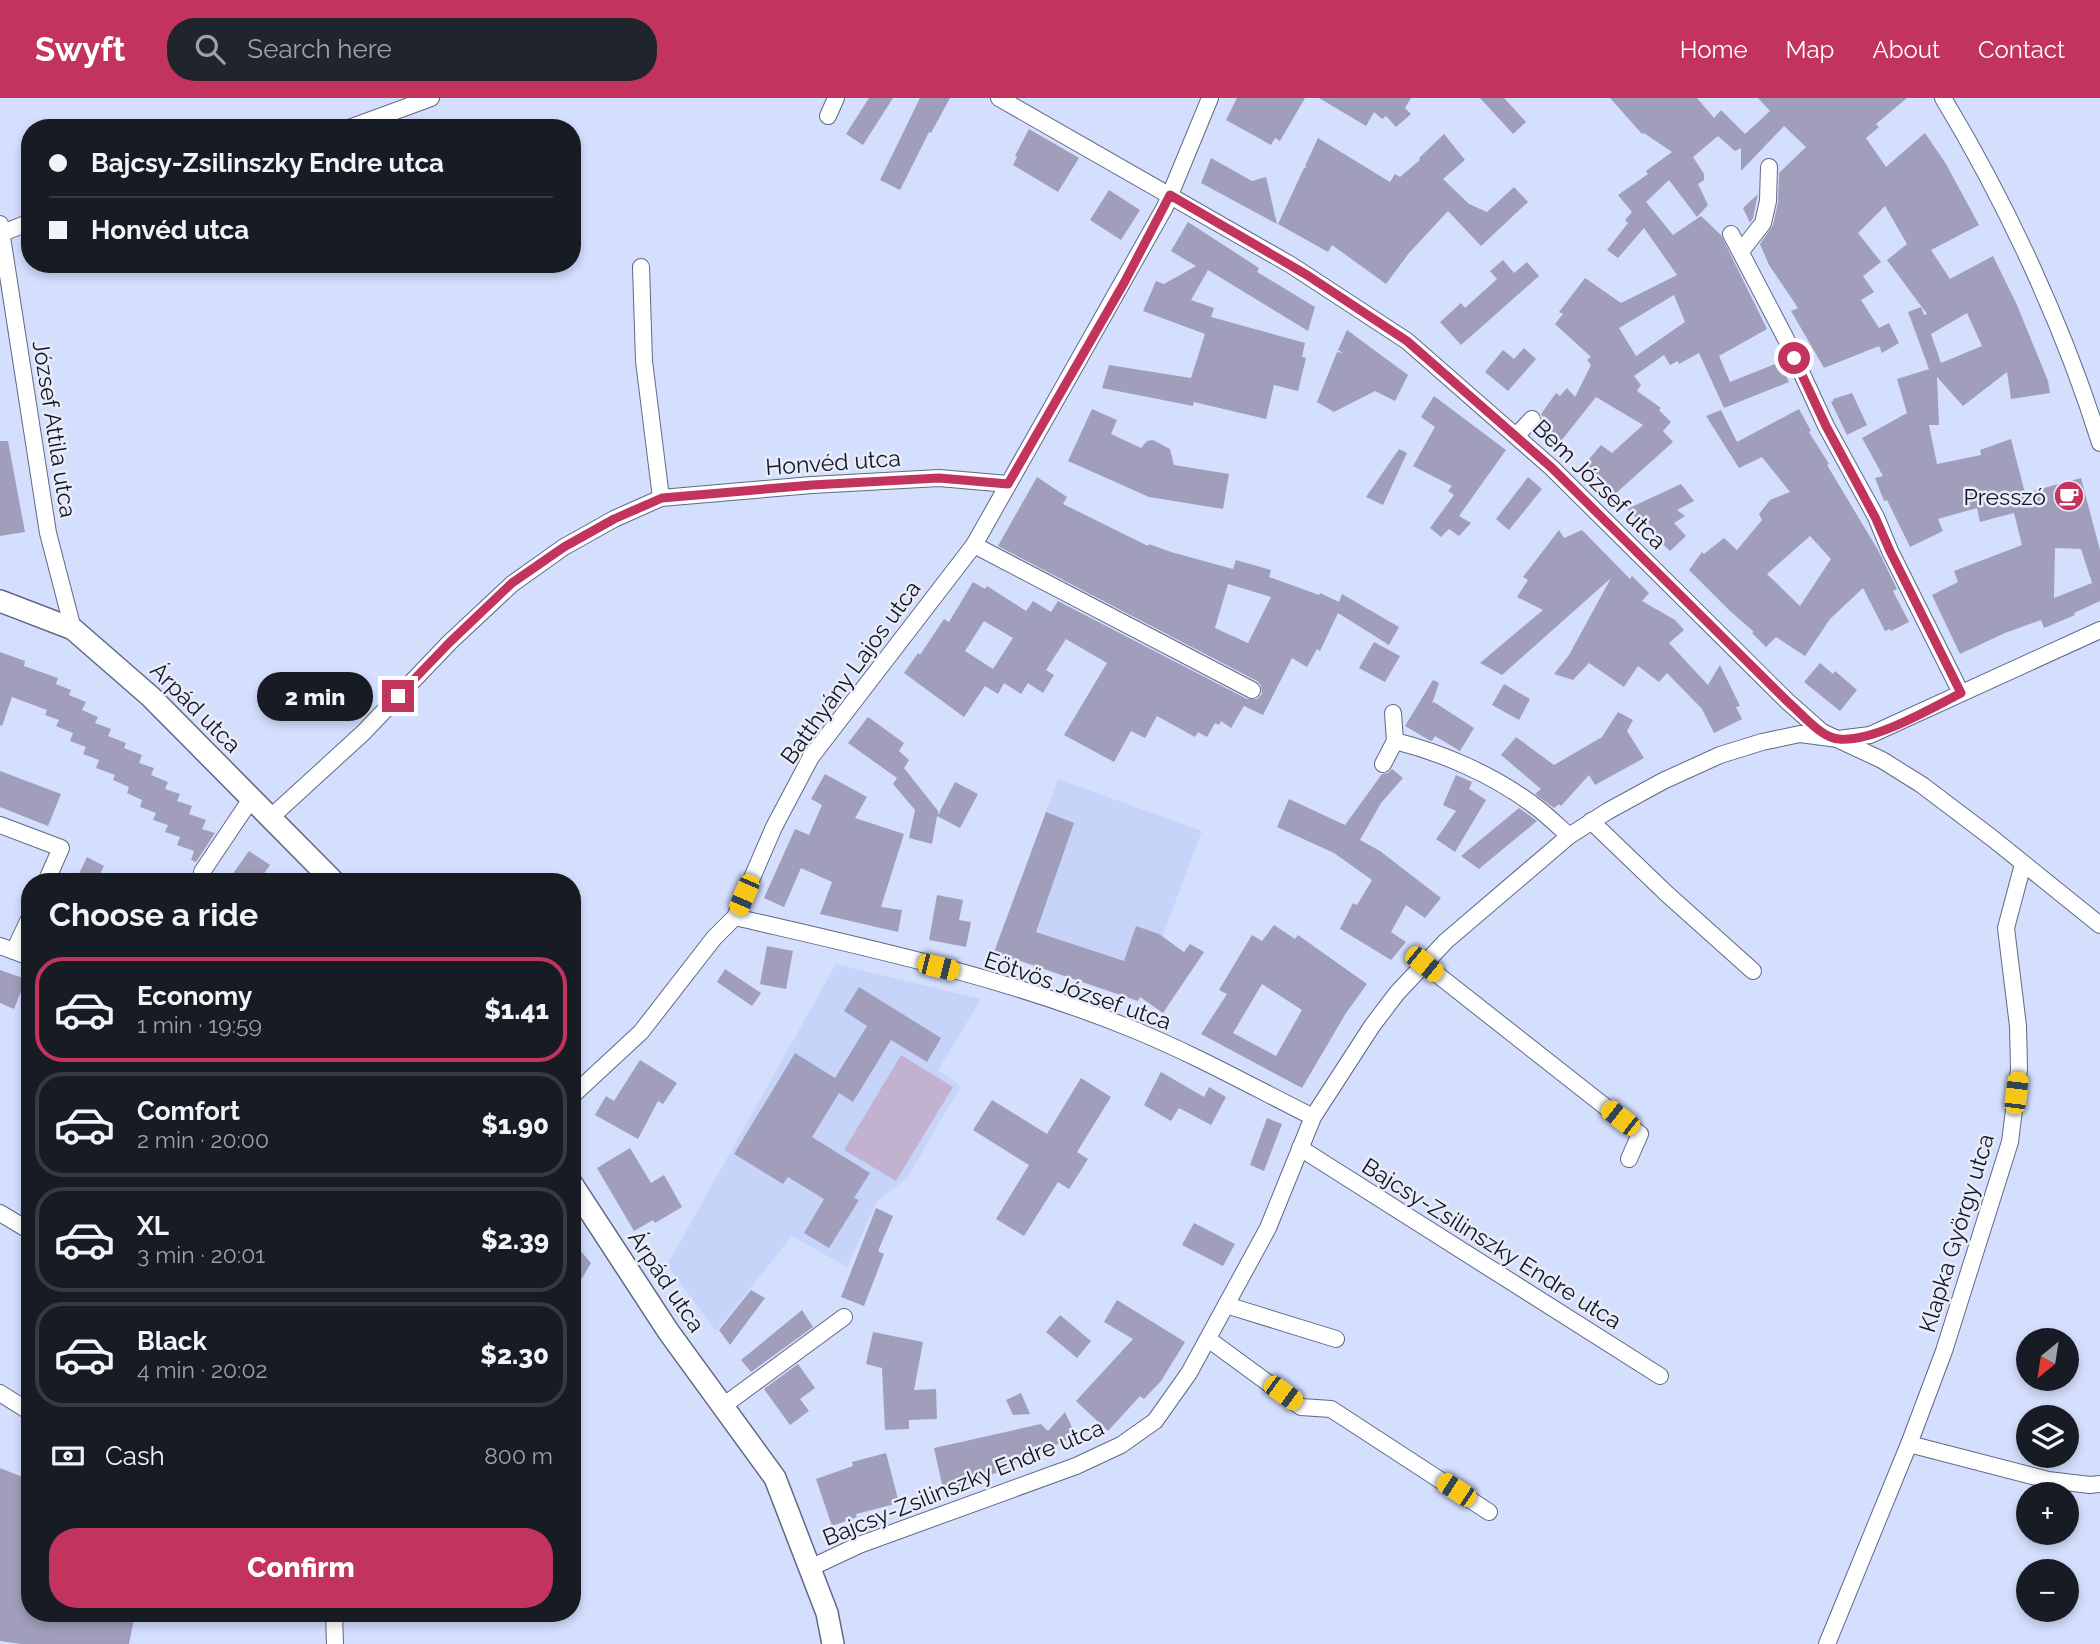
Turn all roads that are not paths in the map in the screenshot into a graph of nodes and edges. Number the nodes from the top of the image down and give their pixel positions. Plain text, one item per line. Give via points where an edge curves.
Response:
1 (431, 98) edge
2 (836, 98) edge
3 (999, 98) edge
4 (1210, 98) edge
5 (1943, 98) edge
6 (828, 116) dead end
7 (374, 119) edge
8 (1769, 167) dead end
9 (1170, 195) junction
10 (0, 224) edge
11 (21, 225) edge
12 (0, 233) edge
13 (1731, 234) dead end
14 (1742, 250) junction
15 (641, 267) dead end
16 (1532, 419) dead end
17 (1517, 435) junction
18 (2100, 443) edge
19 (1008, 484) junction
20 (662, 498) junction
21 (974, 545) junction
22 (0, 601) edge
23 (73, 629) junction
24 (2100, 630) edge
25 (1252, 690) dead end
26 (1961, 693) junction
27 (1393, 713) dead end
28 (1838, 739) junction
29 (1395, 741) junction
30 (1383, 764) dead end
31 (251, 799) junction
32 (270, 818) junction
33 (1591, 821) junction
34 (0, 825) edge
35 (1569, 836) junction
36 (2023, 864) junction
37 (202, 872) dead end
38 (50, 873) edge
39 (325, 873) edge
40 (735, 917) junction
41 (2100, 925) edge
42 (21, 929) edge
43 (7, 948) edge
44 (1424, 964) junction
45 (1753, 971) dead end
46 (581, 1088) edge
47 (1313, 1117) junction
48 (1300, 1148) junction
49 (1629, 1159) dead end
50 (581, 1198) edge
51 (0, 1213) edge
52 (21, 1226) edge
53 (1226, 1305) junction
54 (844, 1317) dead end
55 (1208, 1339) junction
56 (1336, 1339) dead end
57 (1660, 1376) dead end
58 (0, 1393) edge
59 (21, 1406) edge
60 (723, 1406) junction
61 (1909, 1444) junction
62 (2100, 1484) edge
63 (1489, 1512) dead end
64 (810, 1568) junction
65 (334, 1622) edge
66 (335, 1644) edge
67 (833, 1644) edge
68 (1827, 1644) edge

1 - 7 street
2 - 6 street
3 - 9 street, Bem József utca
4 - 9 street, Batthyány Lajos utca
5 - 18 street via 2019,239
8 - 14 street via 1763,223
9 - 17 street, Bem József utca via 1377,320
9 - 19 street, Batthyány Lajos utca
10 - 12 street, József Attila utca
11 - 12 street
12 - 23 street, József Attila utca via 48,533
13 - 14 street
14 - 26 street
15 - 20 street via 644,361
16 - 17 street
17 - 28 street, Bem József utca via 1787,701 1822,732
19 - 20 street, Honvéd utca via 939,478
19 - 21 street, Batthyány Lajos utca
20 - 32 street, Honvéd utca via 564,547 512,583 363,733
21 - 25 street
21 - 40 street, Batthyány Lajos utca via 811,757
22 - 23 street, Árpád utca
23 - 31 street, Árpád utca via 151,697
24 - 26 street, Bajcsy-Zsilinszky Endre utca
26 - 28 street, Bajcsy-Zsilinszky Endre utca via 1880,731
27 - 29 street
28 - 33 street, Bajcsy-Zsilinszky Endre utca via 1800,734 1731,752 1663,781
28 - 36 street, Bem József utca via 1922,785
29 - 30 street
29 - 35 street via 1492,778
31 - 32 street, Árpád utca
31 - 37 street
32 - 39 street, Árpád utca
33 - 35 street, Bajcsy-Zsilinszky Endre utca
33 - 45 street
34 - 38 street via 61,848
35 - 44 street, Bajcsy-Zsilinszky Endre utca
36 - 41 street, Bem József utca
36 - 61 street, Klapka György utca via 2006,928 2019,1069 2010,1142 1944,1351
40 - 46 street, Batthyány Lajos utca via 641,1032
40 - 47 street, Eötvös József utca via 959,972 1052,1001 1143,1034
42 - 43 street
44 - 47 street, Bajcsy-Zsilinszky Endre utca via 1372,1026
44 - 49 street via 1640,1134
47 - 48 street, Bajcsy-Zsilinszky Endre utca
48 - 53 street, Bajcsy-Zsilinszky Endre utca via 1268,1228
48 - 57 street, Bajcsy-Zsilinszky Endre utca
50 - 60 street, Árpád utca
51 - 52 street
53 - 55 street, Bajcsy-Zsilinszky Endre utca
53 - 56 street
54 - 60 street
55 - 63 street via 1301,1407 1331,1409
55 - 64 street, Bajcsy-Zsilinszky Endre utca via 1154,1421 1121,1445
58 - 59 street
60 - 64 street, Árpád utca via 775,1478
61 - 62 street via 2048,1480
61 - 68 street, Klapka György utca
64 - 67 street, Árpád utca
65 - 66 street

